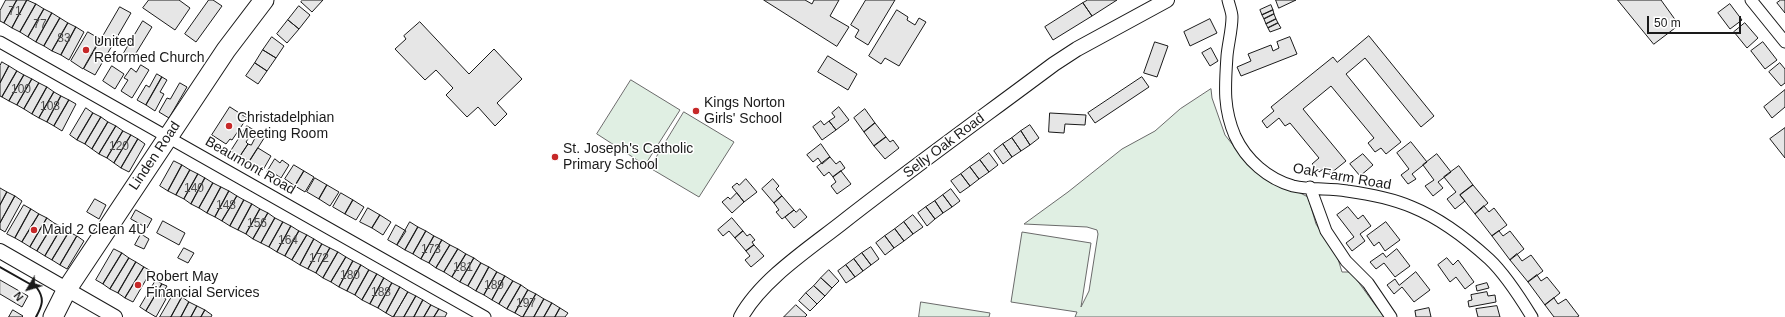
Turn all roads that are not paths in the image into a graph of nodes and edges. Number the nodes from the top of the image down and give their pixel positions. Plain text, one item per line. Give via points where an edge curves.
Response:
1 (264, 0) edge
2 (1167, 0) edge
3 (1228, 0) edge
4 (1751, 0) edge
5 (0, 42) edge
6 (1785, 42) edge
7 (168, 137) junction
8 (1310, 187) junction
9 (0, 251) edge
10 (67, 289) junction
11 (53, 317) edge
12 (115, 317) edge
13 (485, 317) edge
14 (741, 317) edge
15 (1391, 317) edge
16 (1532, 317) edge

1 - 7 highway, Linden Road via 226,50
2 - 14 street, Selly Oak Road via 1054,64 896,181 794,260 757,294
3 - 8 street, Oak Farm Road via 1232,16 1225,100 1228,118 1243,151 1252,162 1276,179 1294,186
4 - 6 street
5 - 7 street, Beaumont Road
7 - 10 highway, Linden Road
7 - 13 street, Beaumont Road
8 - 15 street via 1326,231 1346,261 1368,283
8 - 16 street, Oak Farm Road via 1346,190 1387,198 1436,219 1490,260
9 - 10 street
10 - 11 highway, Linden Road
10 - 12 street

